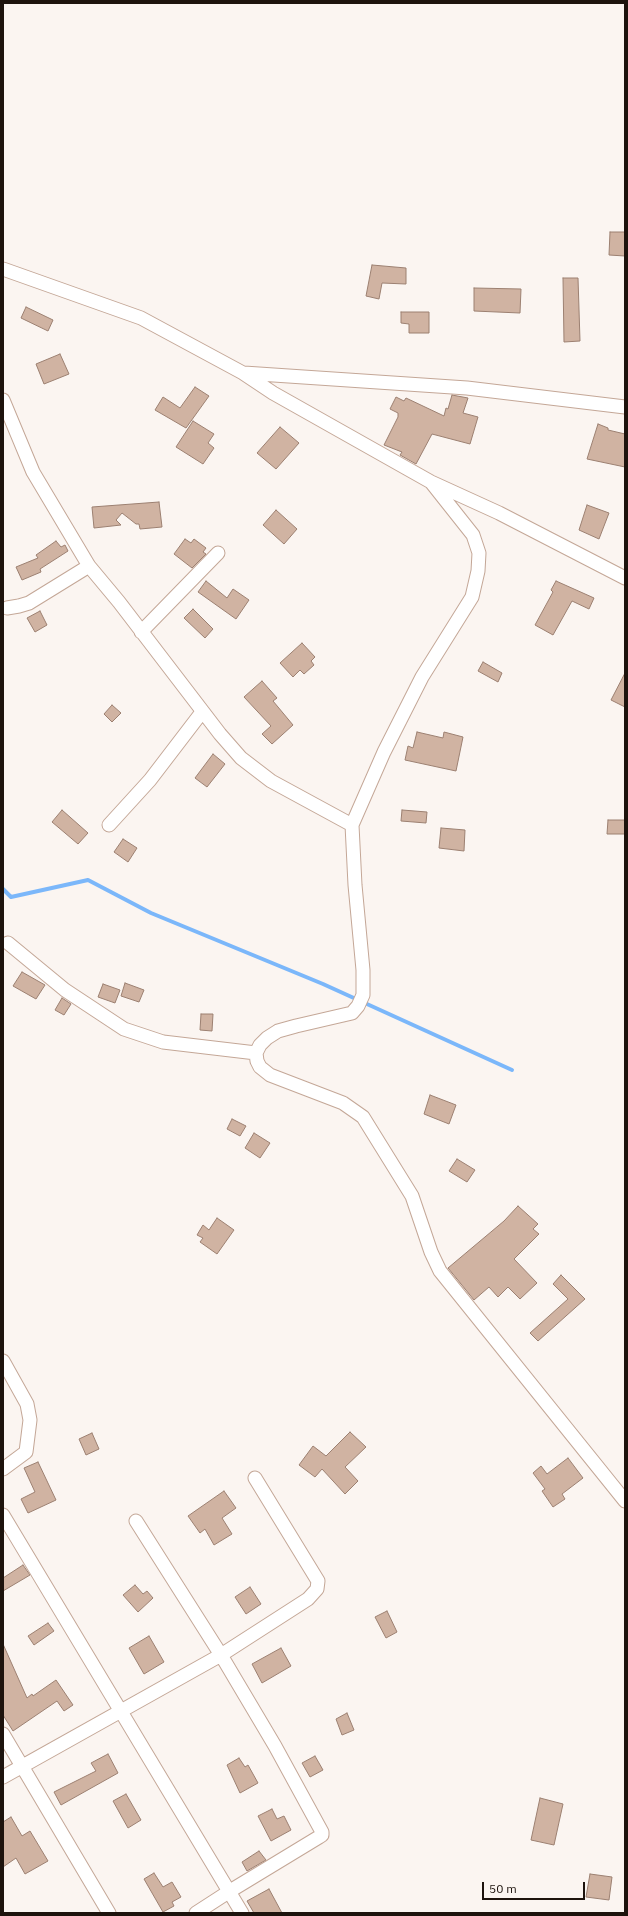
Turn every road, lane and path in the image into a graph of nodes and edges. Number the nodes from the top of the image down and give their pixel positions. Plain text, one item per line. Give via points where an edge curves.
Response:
1 (3, 269) edge
2 (243, 373) junction
3 (3, 400) edge
4 (625, 407) edge
5 (431, 482) junction
6 (218, 553) dead end
7 (89, 566) junction
8 (625, 578) edge
9 (7, 608) dead end
10 (141, 632) junction
11 (202, 712) junction
12 (352, 825) junction
13 (109, 826) dead end
14 (8, 943) dead end
15 (256, 1053) junction
16 (3, 1361) edge
17 (3, 1469) edge
18 (255, 1478) dead end
19 (625, 1501) edge
20 (3, 1515) edge
21 (136, 1521) dead end
22 (221, 1654) junction
23 (120, 1711) junction
24 (3, 1734) edge
25 (22, 1766) junction
26 (3, 1777) edge
27 (230, 1891) junction
28 (109, 1913) edge
29 (196, 1913) edge
30 (242, 1913) edge

1 - 2 street via 141,318
2 - 4 street via 467,388
2 - 5 street via 273,393
3 - 7 street via 33,472
5 - 8 street via 499,513
5 - 12 street via 473,535 479,553 478,571 472,597 422,677 384,752
6 - 10 street
7 - 9 street via 29,603
7 - 10 street
10 - 11 street
11 - 12 street via 241,758 271,781
11 - 13 street via 150,780
12 - 15 street via 363,995 352,1013 278,1031 267,1038
14 - 15 street via 65,990 124,1029 164,1042
15 - 19 street via 260,1066 270,1075 343,1104 363,1117 412,1196 440,1271
16 - 17 street via 27,1404 30,1420 26,1452
18 - 22 street via 319,1585 308,1599
20 - 23 street
21 - 22 street
22 - 23 street
22 - 27 street via 322,1832 319,1837
23 - 25 street
23 - 27 street
24 - 25 street
25 - 26 street
25 - 28 street
27 - 29 street
27 - 30 street

